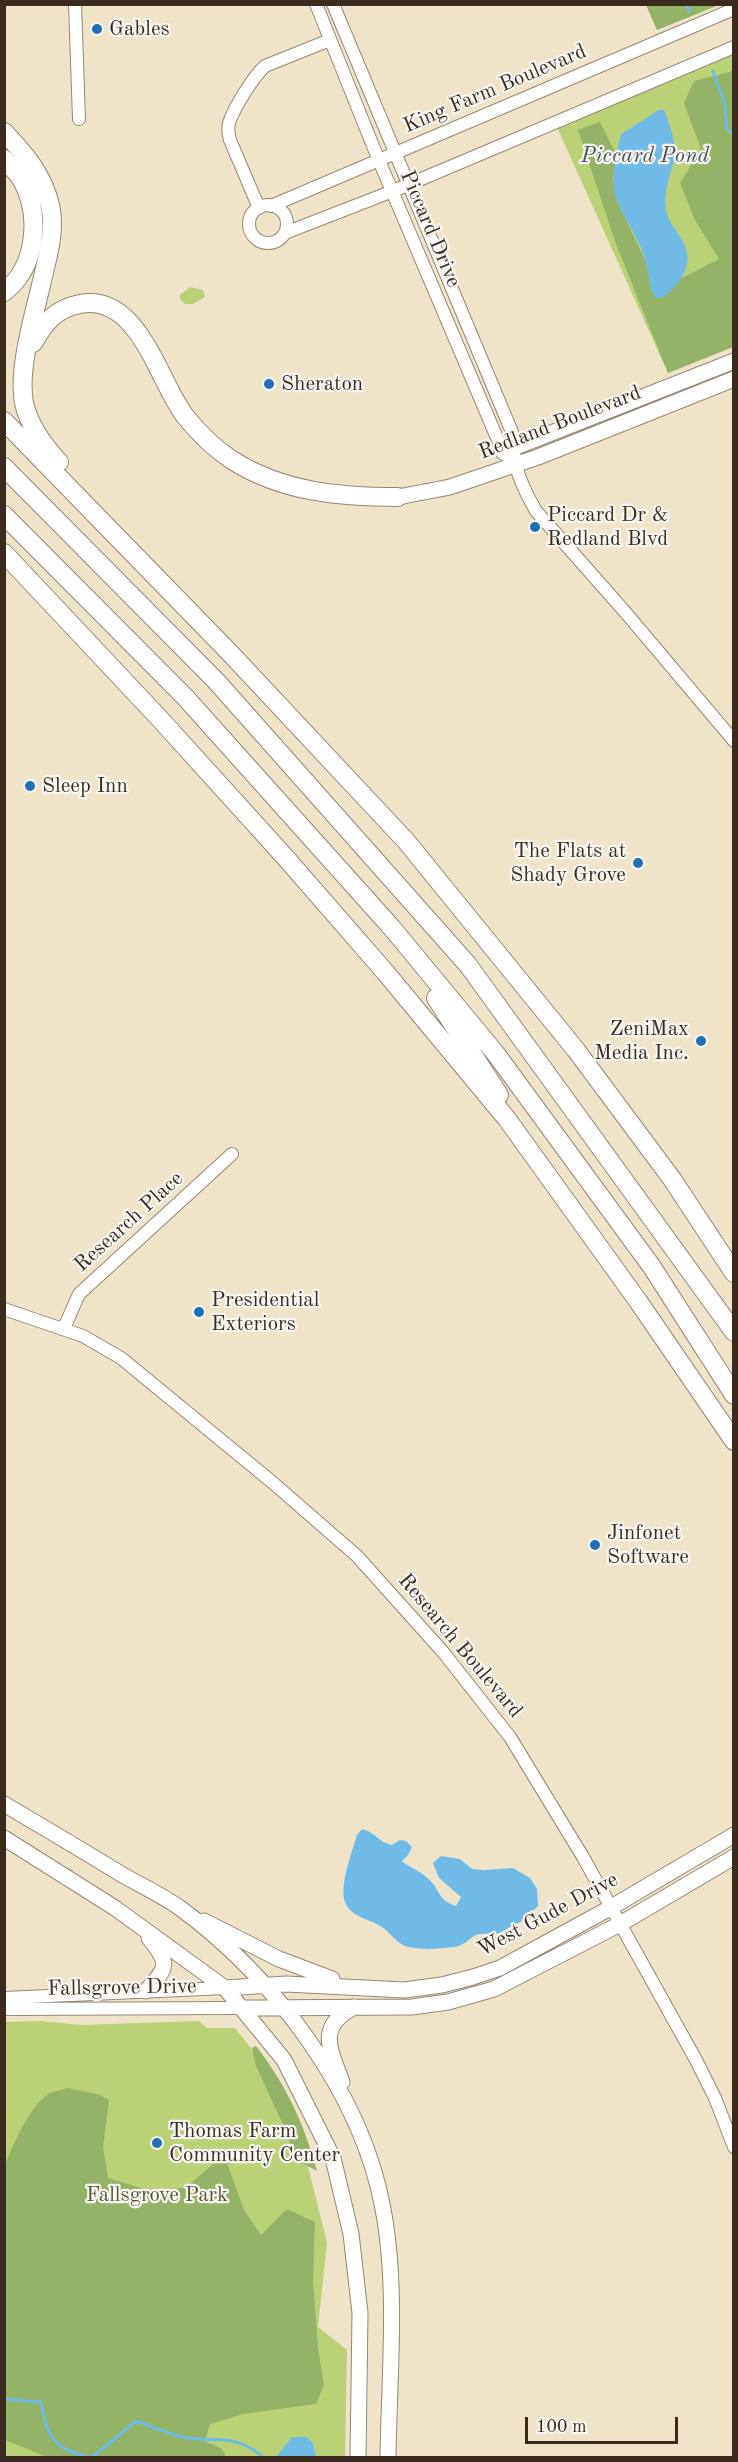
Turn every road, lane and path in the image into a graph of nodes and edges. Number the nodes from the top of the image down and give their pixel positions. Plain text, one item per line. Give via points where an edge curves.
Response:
1 (75, 4) edge
2 (316, 4) edge
3 (333, 4) edge
4 (734, 9) edge
5 (330, 40) junction
6 (734, 47) edge
7 (79, 119) dead end
8 (4, 132) edge
9 (394, 153) junction
10 (4, 159) edge
11 (379, 159) junction
12 (407, 185) junction
13 (393, 191) junction
14 (265, 207) junction
15 (285, 232) junction
16 (4, 292) edge
17 (26, 355) junction
18 (734, 361) edge
19 (734, 379) edge
20 (4, 421) edge
21 (510, 449) junction
22 (4, 452) edge
23 (515, 464) junction
24 (4, 467) edge
25 (398, 497) joint
26 (4, 515) edge
27 (4, 553) edge
28 (96, 560) junction
29 (4, 564) edge
30 (55, 607) junction
31 (230, 653) junction
32 (734, 741) edge
33 (392, 928) junction
34 (232, 1154) dead end
35 (572, 1208) junction
36 (734, 1273) edge
37 (4, 1310) edge
38 (64, 1328) junction
39 (734, 1332) edge
40 (734, 1395) edge
41 (734, 1441) edge
42 (4, 1804) edge
43 (734, 1835) edge
44 (4, 1838) edge
45 (734, 1857) edge
46 (179, 1908) junction
47 (610, 1908) junction
48 (620, 1924) junction
49 (140, 1926) junction
50 (265, 1985) junction
51 (225, 1988) junction
52 (367, 1989) junction
53 (146, 1991) junction
54 (4, 1998) edge
55 (354, 2007) junction
56 (241, 2008) junction
57 (282, 2008) junction
58 (4, 2009) edge
59 (357, 2121) junction
60 (734, 2147) edge
61 (358, 2457) edge
62 (388, 2457) edge

1 - 7 street
2 - 5 street, Piccard Drive
3 - 9 street, Piccard Drive
4 - 9 street, King Farm Boulevard
5 - 11 street, Piccard Drive
5 - 14 street via 265,66 229,121 230,140
6 - 12 street
8 - 17 highway via 32,162 50,206 49,253
9 - 11 street, King Farm Boulevard
9 - 12 street, Piccard Drive
10 - 16 highway via 22,179 34,210 27,260
11 - 13 street, Piccard Drive
11 - 14 street, King Farm Boulevard
12 - 13 street
12 - 21 street, Piccard Drive
13 - 15 street
13 - 21 street, Piccard Drive
14 - 15 street via 277,208 285,216
14 - 15 street via 250,218 253,236 270,243
17 - 25 highway via 55,313 87,303 102,306 129,321 185,416 231,459 286,486 340,496
17 - 31 highway via 24,404 41,440 206,617
18 - 21 main road, Redland Boulevard
19 - 23 main road, Redland Boulevard
20 - 31 highway
21 - 23 street, Piccard Drive
22 - 28 highway
23 - 25 main road, Redland Boulevard via 450,487
23 - 32 street, Piccard Drive via 536,511
24 - 28 highway
26 - 33 highway via 185,697
27 - 30 highway
28 - 39 highway via 217,682 468,965
29 - 30 highway
30 - 35 highway via 176,736 386,973 507,1119
31 - 36 highway via 406,841 476,926 576,1050
33 - 35 highway
33 - 40 highway via 496,1054 652,1267
34 - 38 street, Research Place via 79,1294
35 - 41 highway
37 - 38 street, Research Boulevard
38 - 47 street, Research Boulevard via 121,1358 357,1556 444,1652 510,1737
42 - 46 main road
43 - 47 main road, West Gude Drive
44 - 49 main road
45 - 48 main road, West Gude Drive
46 - 50 main road
46 - 52 main road via 316,1975
47 - 48 street, Research Boulevard
47 - 52 main road, West Gude Drive via 500,1968 442,1985
48 - 55 main road, West Gude Drive via 494,1989 412,2007
48 - 60 street, Research Boulevard via 696,2060
49 - 51 main road
49 - 53 main road via 164,1957 160,1975
50 - 51 main road, West Gude Drive
50 - 52 main road, West Gude Drive
50 - 57 main road
51 - 53 street, Fallsgrove Drive
51 - 56 main road
53 - 54 street, Fallsgrove Drive
55 - 57 main road, West Gude Drive
55 - 59 main road via 331,2027 328,2039
56 - 57 main road, West Gude Drive
56 - 58 street, Fallsgrove Drive
56 - 61 main road via 284,2060 333,2158 351,2234 360,2313
57 - 59 main road via 312,2047
59 - 62 main road via 374,2170 387,2241 391,2300

